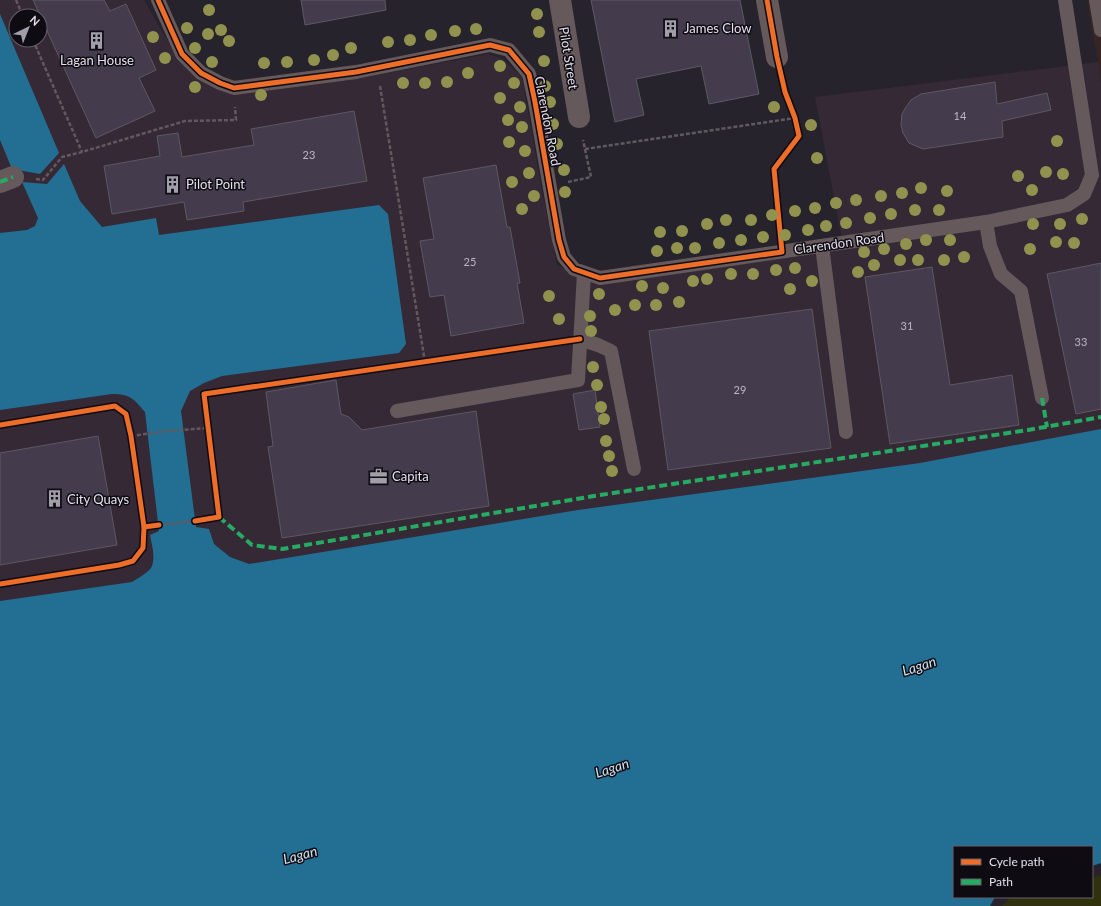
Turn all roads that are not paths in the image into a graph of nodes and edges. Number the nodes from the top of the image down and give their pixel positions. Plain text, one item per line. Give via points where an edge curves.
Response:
1 (158, 0) edge
2 (560, 0) edge
3 (767, 0) edge
4 (1065, 0) edge
5 (1096, 0) edge
6 (1101, 30) edge
7 (777, 57) dead end
8 (579, 117) dead end
9 (986, 222) junction
10 (822, 246) junction
11 (584, 273) junction
12 (580, 340) junction
13 (1042, 398) dead end
14 (397, 411) dead end
15 (846, 432) dead end
16 (634, 469) dead end

1 - 11 lane, Clarendon Road via 182,54 200,73 234,88 356,72 490,45 509,50 529,74 564,257 574,269
2 - 8 street, Pilot Street
3 - 7 street
4 - 9 lane, Clarendon Road via 1092,176 1084,194 1067,204
5 - 6 lane
9 - 10 lane, Clarendon Road
9 - 13 lane via 990,246 1001,274 1020,291
10 - 11 lane, Clarendon Road via 600,278
10 - 15 lane
11 - 12 lane
12 - 14 lane via 578,380
12 - 16 lane via 611,351

